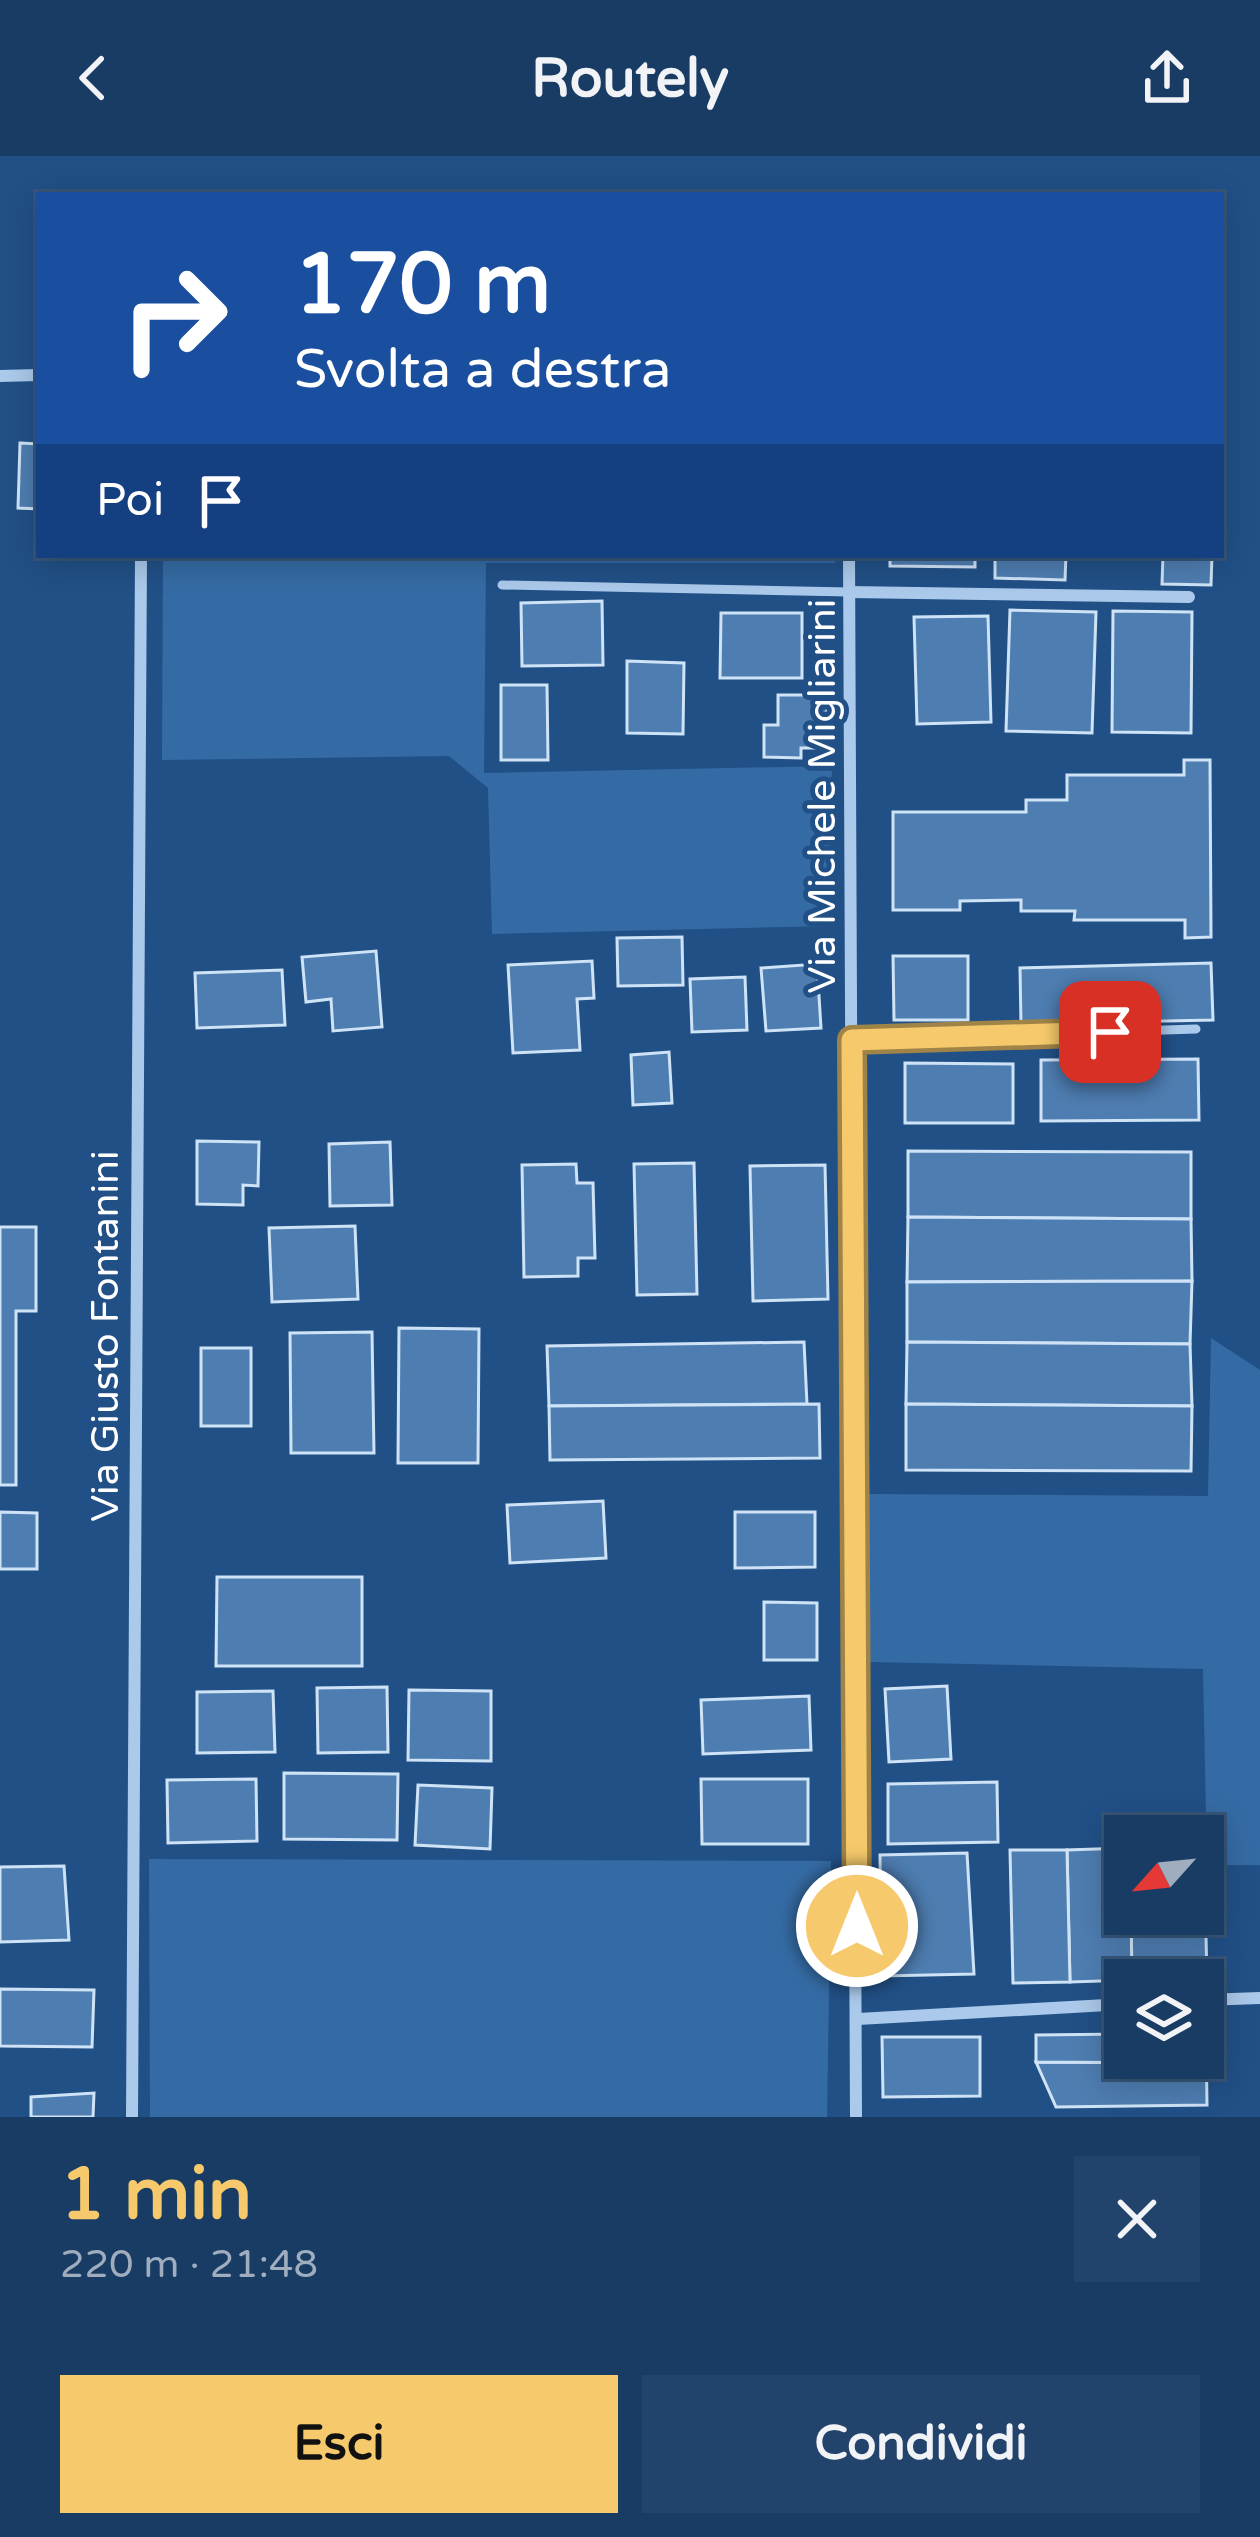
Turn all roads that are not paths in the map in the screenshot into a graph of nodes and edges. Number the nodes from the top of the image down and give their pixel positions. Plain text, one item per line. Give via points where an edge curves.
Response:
1 (36, 375) edge
2 (0, 376) edge
3 (141, 558) edge
4 (849, 558) edge
5 (502, 585) dead end
6 (849, 592) junction
7 (1189, 597) dead end
8 (1196, 1029) dead end
9 (852, 1040) junction
10 (1260, 1998) edge
11 (1224, 1999) edge
12 (1104, 2005) edge
13 (858, 2019) junction
14 (132, 2117) edge
15 (856, 2117) edge

1 - 2 street
3 - 14 street, Via Giusto Fontanini
4 - 6 street, Via Michele Migliarini
5 - 6 lane
6 - 7 street
6 - 9 street, Via Michele Migliarini
8 - 9 lane
9 - 13 street, Via Michele Migliarini
10 - 11 street
12 - 13 street
13 - 15 street, Via Michele Migliarini

